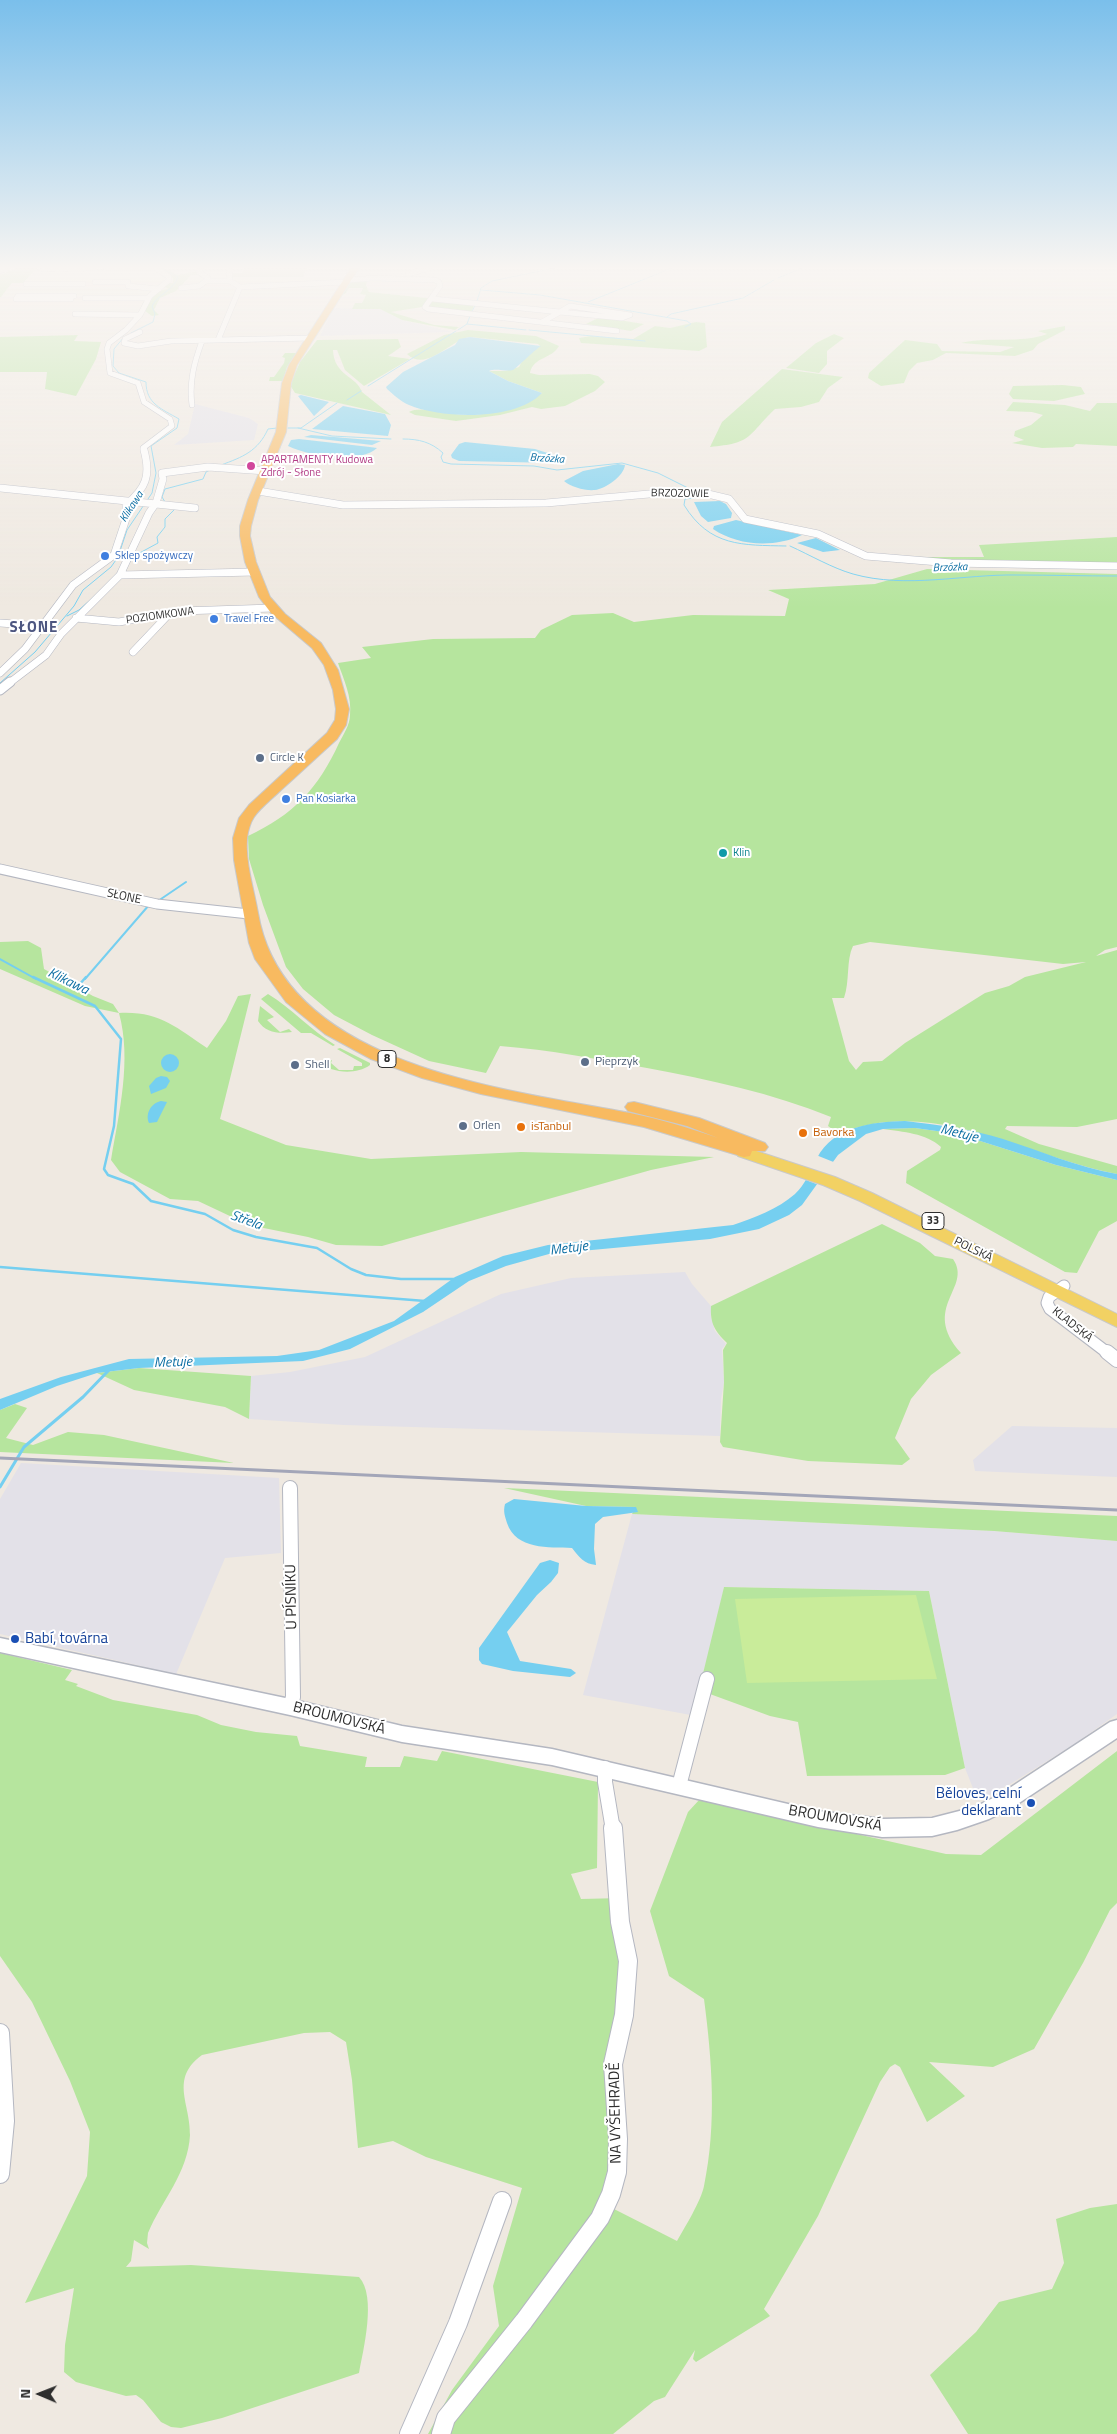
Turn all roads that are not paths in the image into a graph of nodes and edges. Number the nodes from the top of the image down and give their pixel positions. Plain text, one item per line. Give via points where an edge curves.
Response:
1 (134, 382) edge
2 (191, 382) edge
3 (287, 382) edge
4 (192, 405) dead end
5 (266, 471) junction
6 (0, 488) edge
7 (258, 491) junction
8 (128, 502) junction
9 (154, 502) junction
10 (195, 508) dead end
11 (1117, 566) edge
12 (255, 572) junction
13 (120, 575) junction
14 (273, 608) junction
15 (168, 614) junction
16 (76, 618) junction
17 (0, 623) edge
18 (42, 626) junction
19 (25, 649) junction
20 (47, 650) junction
21 (133, 652) dead end
22 (0, 673) edge
23 (0, 690) edge
24 (0, 869) edge
25 (254, 913) junction
26 (752, 1149) joint
27 (1061, 1288) junction
28 (1117, 1315) edge
29 (1117, 1321) edge
30 (1117, 1360) edge
31 (290, 1488) dead end
32 (0, 1645) edge
33 (707, 1679) dead end
34 (290, 1707) junction
35 (1117, 1728) edge
36 (605, 1768) junction
37 (679, 1786) junction
38 (0, 2034) edge
39 (0, 2174) edge
40 (502, 2201) dead end
41 (409, 2434) edge
42 (441, 2434) edge

1 - 8 street via 138,383 143,402 172,422 169,429 143,448 148,463 141,492
2 - 4 street
3 - 5 highway, 8 via 283,427
5 - 7 highway, 8
5 - 9 street via 208,467 162,473 163,480
6 - 8 street
7 - 11 street, BRZOZOWIE via 343,505 546,504 648,494 708,494 729,499 738,513 750,520 818,534 872,557 957,563
7 - 12 highway, 8 via 245,531
8 - 9 street
8 - 18 street via 114,555 73,585
9 - 10 street
9 - 13 street
12 - 13 street
12 - 14 highway, 8 via 264,596
13 - 16 street
14 - 15 street, POZIOMKOWA via 192,610
14 - 25 highway, 8 via 325,655 344,712 332,736 246,817 240,831 239,847
15 - 16 street, POZIOMKOWA via 119,622
15 - 21 street
16 - 20 street
17 - 18 street
18 - 19 street
19 - 20 street
19 - 22 street
20 - 23 street
24 - 25 street, SŁONE via 157,904
25 - 26 highway, 8 via 271,950 296,987 332,1018 383,1048 473,1080 632,1106 682,1118 708,1134
26 - 27 main road, POLSKÁ / 33 via 870,1194
27 - 28 main road, POLSKÁ / 33
27 - 29 main road, POLSKÁ / 33
27 - 30 street, KLADSKÁ via 1049,1297 1050,1309
31 - 34 street, U PÍSNÍKU via 293,1698
32 - 34 main road, BROUMOVSKÁ
33 - 37 street
34 - 36 main road, BROUMOVSKÁ via 402,1734 514,1750
35 - 37 main road, BROUMOVSKÁ via 1006,1801 957,1822 932,1827 857,1826
36 - 37 main road, BROUMOVSKÁ
36 - 42 street, NA VYŠEHRADĚ via 612,1814 618,1906 628,1961 624,2015 613,2064 617,2172 600,2218 524,2321 446,2418
38 - 39 street via 6,2116 6,2142
40 - 41 street via 458,2323

